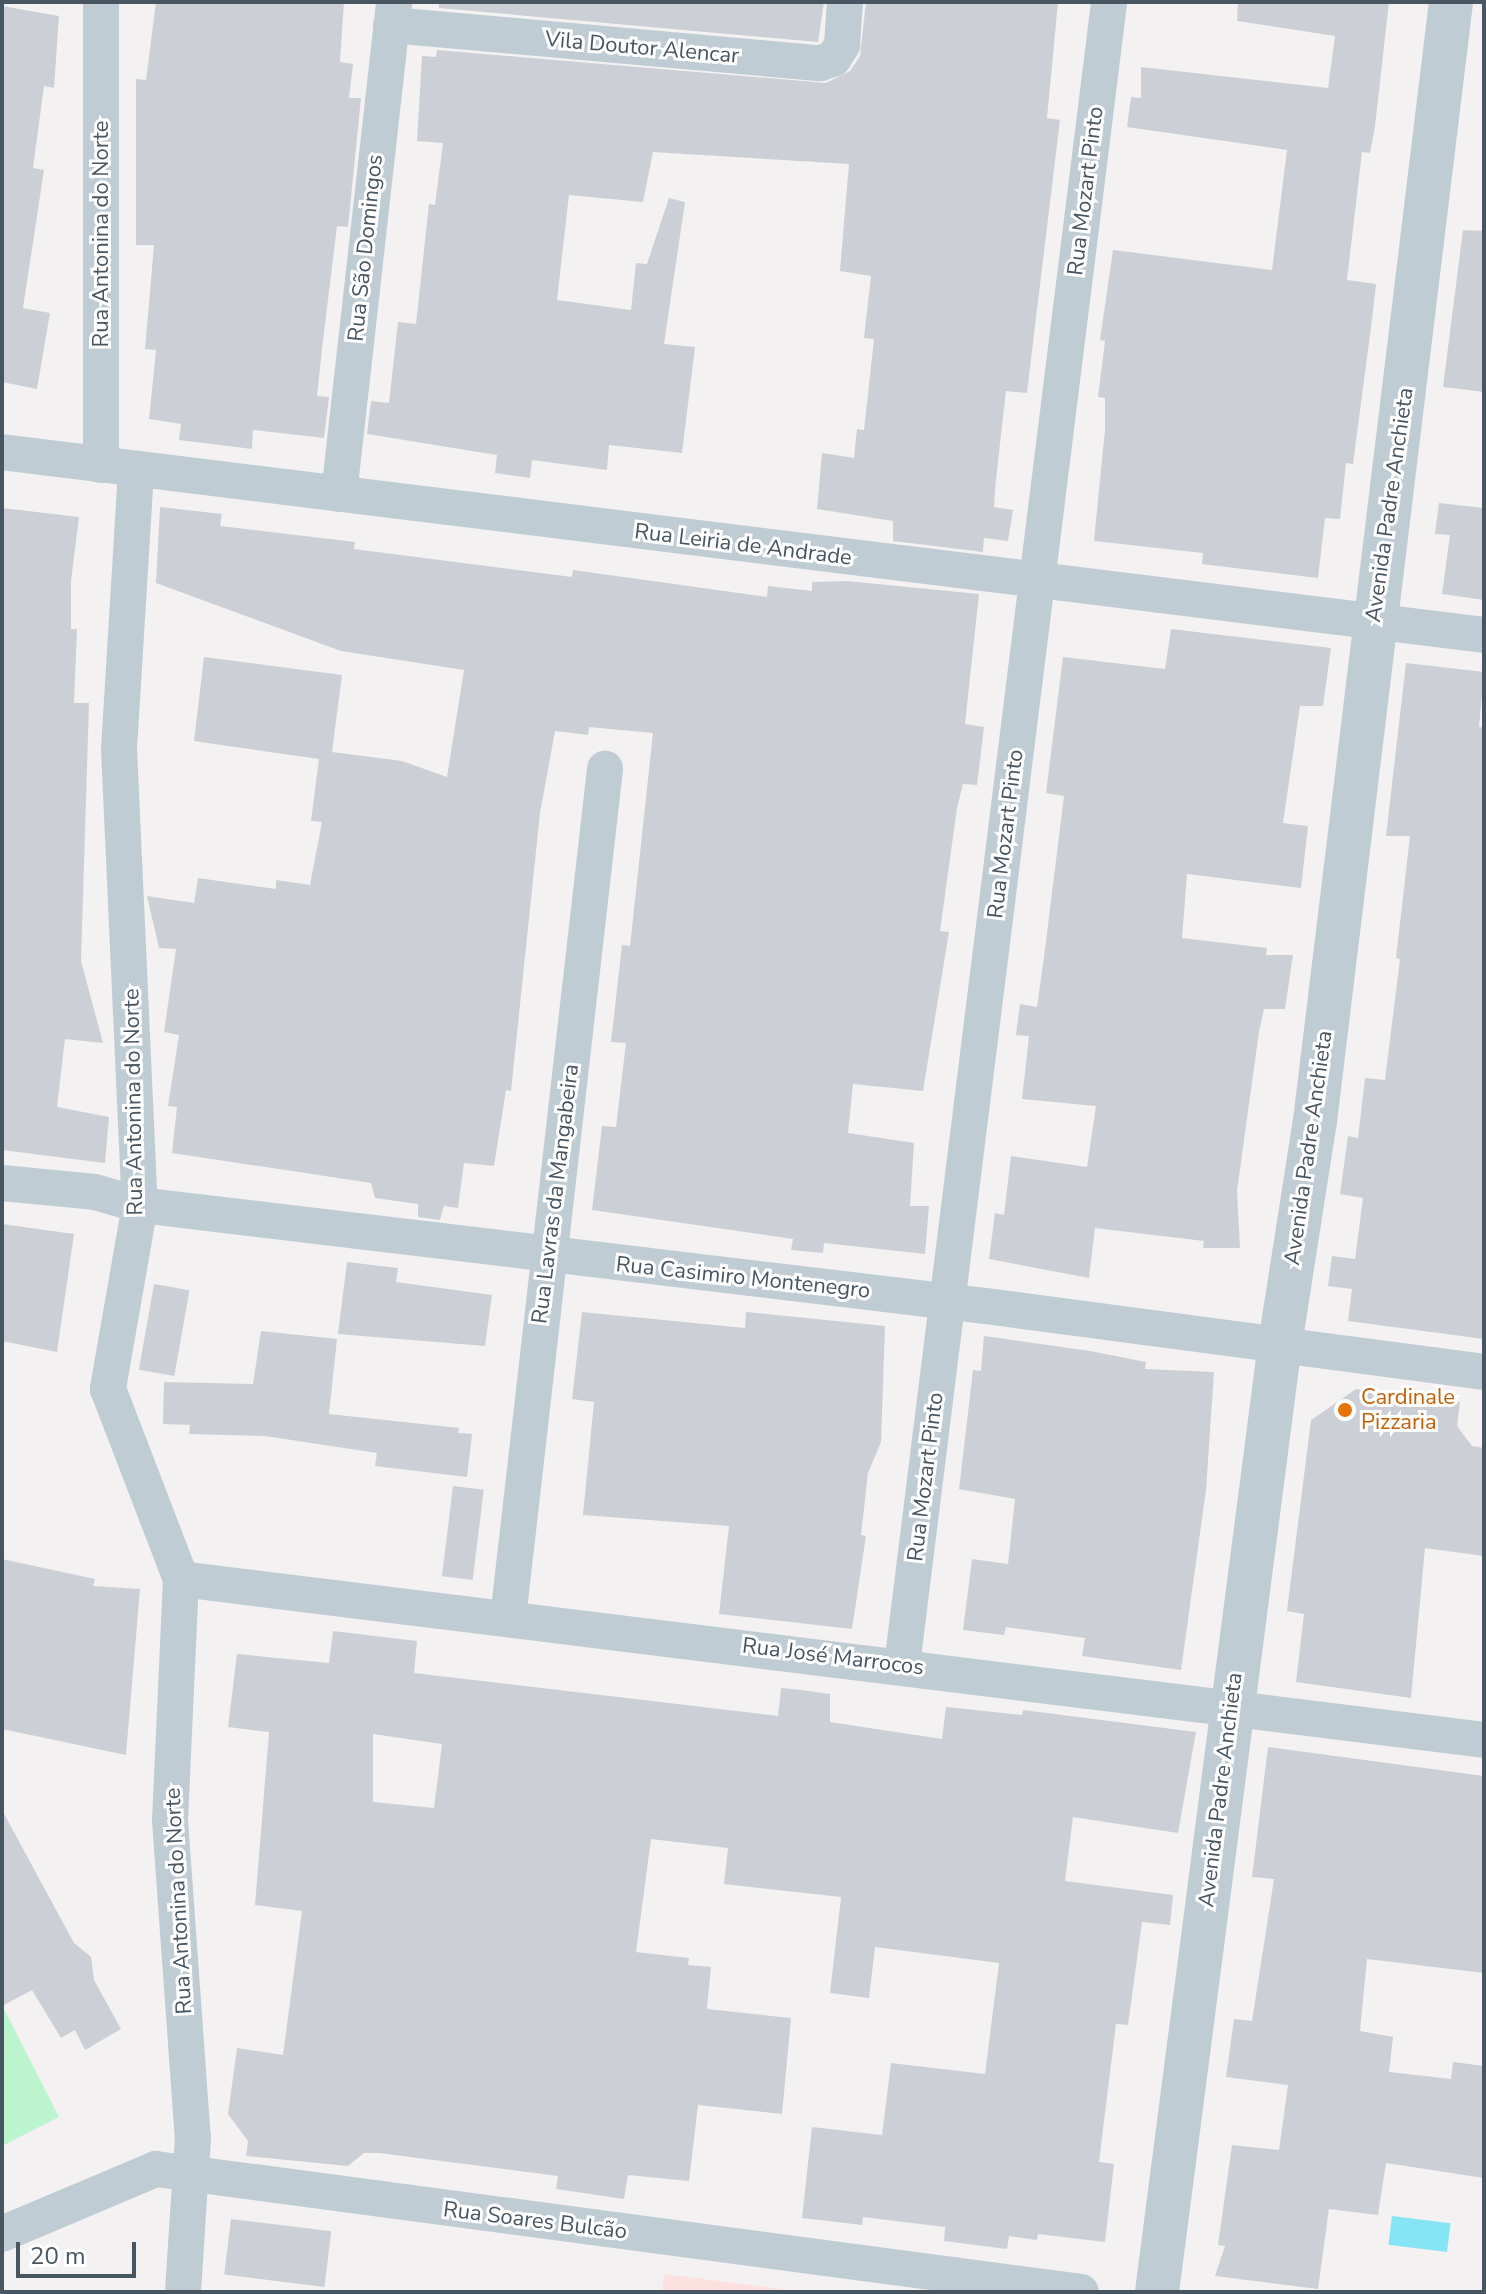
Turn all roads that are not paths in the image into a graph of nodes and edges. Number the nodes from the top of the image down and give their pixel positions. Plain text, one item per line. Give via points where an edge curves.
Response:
1 (101, 2) edge
2 (845, 2) edge
3 (1109, 2) edge
4 (1451, 2) edge
5 (392, 14) edge
6 (2, 452) edge
7 (118, 468) junction
8 (339, 494) junction
9 (1037, 583) junction
10 (1374, 622) junction
11 (1484, 635) edge
12 (605, 769) dead end
13 (2, 1183) edge
14 (140, 1205) junction
15 (548, 1256) junction
16 (948, 1301) junction
17 (1280, 1344) junction
18 (1484, 1372) edge
19 (181, 1579) junction
20 (508, 1618) junction
21 (902, 1665) junction
22 (1231, 1710) junction
23 (1484, 1740) edge
24 (191, 2173) junction
25 (2, 2234) edge
26 (183, 2292) edge
27 (1081, 2292) edge
28 (1157, 2292) edge

1 - 7 street, Rua Antonina do Norte
2 - 5 street, Vila Doutor Alencar via 842,45 833,59 820,63
3 - 9 street, Rua Mozart Pinto
4 - 10 street, Avenida Padre Anchieta via 1398,465
5 - 8 street, Rua São Domingos
6 - 7 street, Rua Leiria de Andrade
7 - 8 street, Rua Leiria de Andrade
7 - 14 street, Rua Antonina do Norte via 119,749
8 - 9 street, Rua Leiria de Andrade
9 - 10 street, Rua Leiria de Andrade
9 - 16 street, Rua Mozart Pinto
10 - 11 street, Rua Leiria de Andrade
10 - 17 street, Avenida Padre Anchieta via 1315,1121
12 - 15 street, Rua Lavras da Mangabeira
13 - 14 street, Rua Casimiro Montenegro via 95,1192
14 - 15 street, Rua Casimiro Montenegro
14 - 19 street, Rua Antonina do Norte via 108,1389
15 - 16 street, Rua Casimiro Montenegro
15 - 20 street, Rua Lavras da Mangabeira
16 - 17 street, Rua Casimiro Montenegro
16 - 21 street, Rua Mozart Pinto
17 - 18 street, Rua Casimiro Montenegro
17 - 22 street, Avenida Padre Anchieta
19 - 20 street, Rua José Marrocos
19 - 24 street, Rua Antonina do Norte via 170,1820 193,2137
20 - 21 street, Rua José Marrocos
21 - 22 street, Rua José Marrocos
22 - 23 street, Rua José Marrocos
22 - 28 street, Avenida Padre Anchieta
24 - 25 street, Rua Soares Bulcão via 156,2169
24 - 26 street, Rua Antonina do Norte
24 - 27 street, Rua Soares Bulcão

